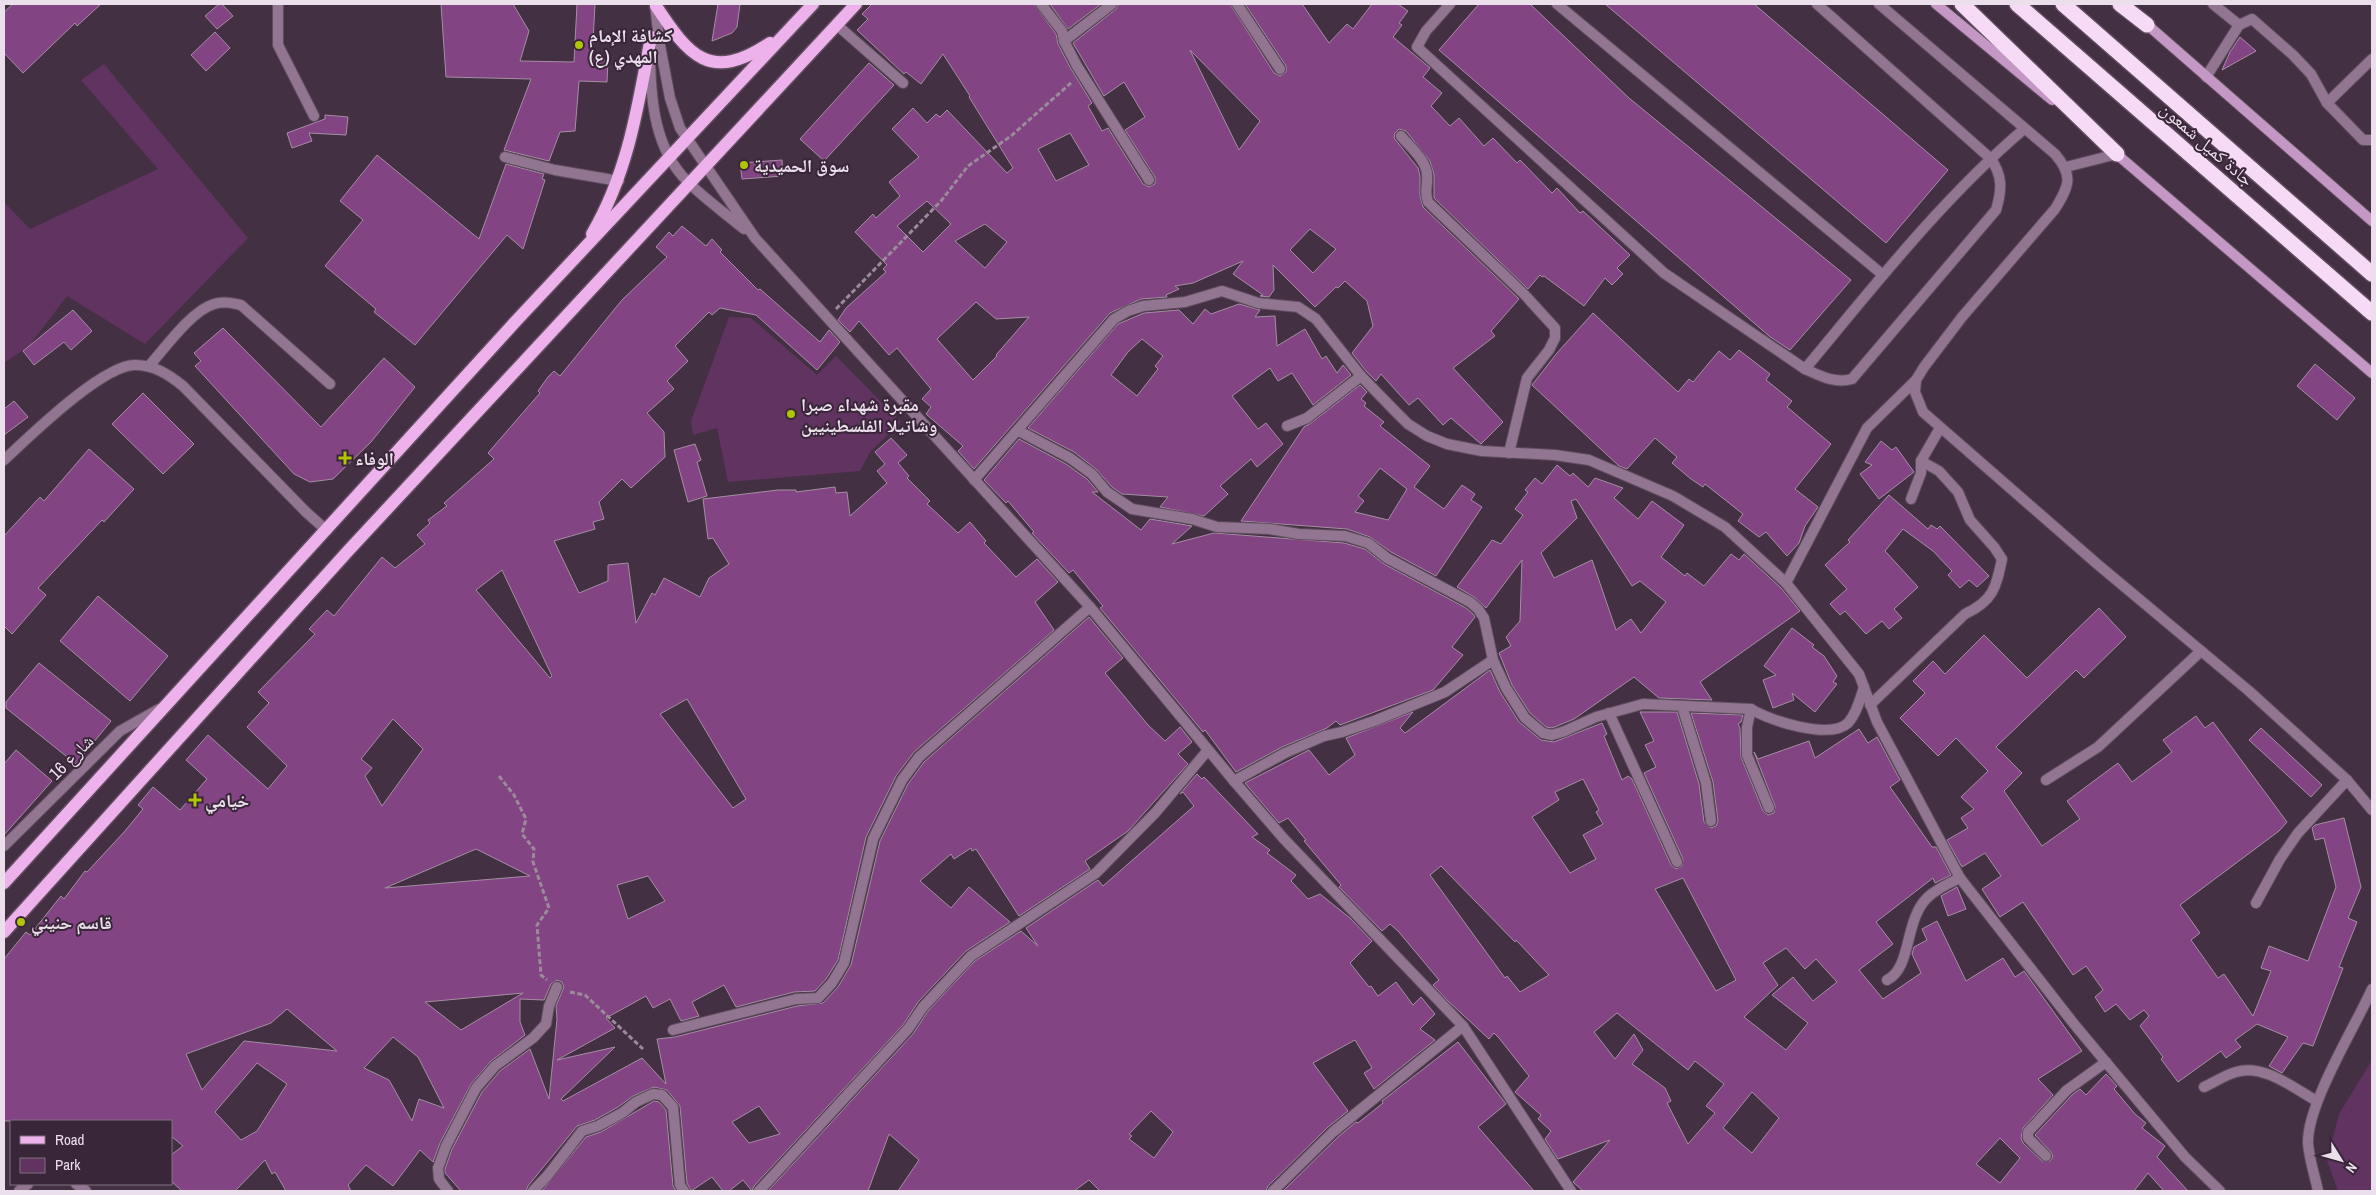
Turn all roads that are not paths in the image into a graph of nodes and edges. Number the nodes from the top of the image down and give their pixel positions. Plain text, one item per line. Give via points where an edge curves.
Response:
1 (278, 4) edge
2 (655, 4) edge
3 (813, 4) edge
4 (856, 4) edge
5 (1041, 4) edge
6 (1112, 4) edge
7 (1237, 4) edge
8 (1557, 4) edge
9 (1817, 4) edge
10 (1879, 4) edge
11 (1936, 4) edge
12 (1962, 4) edge
13 (2017, 4) edge
14 (2063, 4) edge
15 (2122, 4) edge
16 (1446, 5) edge
17 (2221, 6) edge
18 (837, 25) junction
19 (2147, 25) joint
20 (2239, 25) junction
21 (789, 30) junction
22 (651, 37) junction
23 (1064, 41) junction
24 (2372, 59) edge
25 (1280, 69) dead end
26 (2206, 76) junction
27 (903, 83) dead end
28 (2327, 102) junction
29 (314, 116) dead end
30 (2024, 129) junction
31 (1401, 136) dead end
32 (687, 140) junction
33 (2372, 140) edge
34 (2117, 154) junction
35 (505, 157) dead end
36 (670, 158) junction
37 (1990, 158) junction
38 (704, 165) junction
39 (2066, 166) junction
40 (1149, 180) dead end
41 (619, 181) junction
42 (688, 182) junction
43 (2372, 220) edge
44 (755, 238) junction
45 (581, 254) junction
46 (2372, 274) edge
47 (1883, 275) junction
48 (2372, 313) edge
49 (149, 366) junction
50 (1805, 369) junction
51 (2372, 373) edge
52 (1361, 376) junction
53 (1916, 380) junction
54 (330, 384) dead end
55 (1288, 426) dead end
56 (1940, 428) junction
57 (1019, 431) junction
58 (1509, 454) junction
59 (4, 460) edge
60 (1922, 461) junction
61 (974, 480) junction
62 (1911, 499) dead end
63 (325, 529) junction
64 (1786, 582) junction
65 (1090, 607) junction
66 (2201, 651) junction
67 (1493, 660) junction
68 (1864, 687) junction
69 (170, 702) junction
70 (1870, 705) junction
71 (1682, 706) junction
72 (1751, 709) junction
73 (1608, 713) junction
74 (1208, 750) junction
75 (2046, 780) dead end
76 (2347, 780) junction
77 (1234, 781) junction
78 (1769, 808) dead end
79 (2372, 810) edge
80 (1711, 821) dead end
81 (4, 846) edge
82 (1677, 862) dead end
83 (1960, 878) junction
84 (4, 883) edge
85 (2256, 903) dead end
86 (4, 932) edge
87 (1887, 980) dead end
88 (557, 987) road end
89 (2372, 988) edge
90 (1463, 1026) junction
91 (673, 1030) dead end
92 (2106, 1062) junction
93 (2204, 1087) dead end
94 (2317, 1102) junction
95 (2046, 1156) dead end
96 (448, 1191) edge
97 (533, 1191) edge
98 (684, 1191) edge
99 (759, 1191) edge
100 (1273, 1191) edge
101 (1571, 1191) edge
102 (2220, 1191) edge
103 (2318, 1191) edge

1 - 29 street via 278,46
2 - 21 main road via 682,44 709,61 741,60
2 - 22 street
2 - 32 street via 670,98
3 - 21 main road
4 - 18 main road
5 - 23 street via 1062,31
6 - 23 street
7 - 25 street
8 - 47 street
9 - 37 street
10 - 30 street
11 - 34 main road
12 - 34 highway
13 - 48 highway, جادة كميل شمعون
14 - 46 highway, جادة كميل شمعون
15 - 19 highway
16 - 50 street via 1417,47 1664,273
17 - 20 street
18 - 27 street
18 - 38 main road
19 - 26 main road
20 - 26 street
20 - 28 street via 2252,19 2263,26 2311,74
21 - 32 main road
22 - 36 street via 653,103
22 - 41 main road via 632,138
23 - 40 street via 1083,77
24 - 28 street
26 - 43 main road
28 - 33 street via 2363,140
30 - 37 street
30 - 39 street
31 - 58 street via 1424,163 1428,173 1425,195 1428,202 1555,328 1555,338 1549,350 1527,378
32 - 36 main road
32 - 38 street
34 - 39 street
34 - 51 main road
35 - 41 street via 554,170
36 - 42 street
36 - 45 main road
37 - 47 street
37 - 50 street via 2000,174 1996,210 1852,379 1842,382
38 - 42 main road
38 - 44 street
39 - 53 street via 2068,179 2064,195 2055,209 1962,317
41 - 45 main road via 608,208
42 - 44 street
42 - 86 main road via 348,550
44 - 61 street
45 - 63 main road
47 - 50 street
49 - 54 street via 195,315 213,304 228,302 241,305
49 - 59 street via 132,365 97,381
49 - 63 street via 166,373 183,386
52 - 55 street via 1307,418
52 - 57 street via 1316,320 1298,307 1258,303 1222,291 1185,302 1143,306 1121,315 1089,346
52 - 58 street via 1408,424 1427,436 1463,448
53 - 56 street via 1918,402 1923,412
53 - 64 street via 1867,428
56 - 60 street
56 - 66 street
57 - 61 street
57 - 67 street via 1070,458 1092,474 1106,492 1132,509 1192,519 1217,527 1270,528 1299,534 1345,536 1368,543 1387,558 1478,609 1484,618
58 - 64 street via 1573,457 1644,482 1725,527
60 - 62 street
60 - 70 street via 1939,472 1958,492 1970,520 2002,559 1996,586 1989,599 1965,614
61 - 65 street
63 - 69 main road
64 - 68 street via 1859,674
65 - 74 street
65 - 91 street via 925,752 902,780 873,839 844,963 818,998 796,1000
66 - 75 street via 2098,747
66 - 76 street
67 - 73 street via 1519,710 1533,727 1543,733 1552,735
67 - 77 street via 1445,692 1374,721 1324,736
68 - 70 street
68 - 72 street via 1853,716 1836,730 1803,727 1762,716
69 - 81 street, شارع 16 via 120,732
69 - 84 main road
70 - 83 street
71 - 72 street
71 - 73 street via 1644,704
71 - 80 street via 1706,783
72 - 78 street via 1747,755
73 - 82 street
74 - 77 street
74 - 99 street via 1156,812 1096,873 971,956
76 - 79 street
76 - 85 street via 2298,833
77 - 90 street via 1284,839
83 - 87 street via 1927,898 1918,910 1904,958 1898,971
83 - 92 street
88 - 96 street via 548,1006 546,1024 496,1066 476,1088 438,1168 439,1178
89 - 94 street
90 - 100 street via 1334,1132
90 - 101 street
92 - 95 street via 2067,1090 2028,1132 2028,1138
92 - 102 street via 2186,1157
93 - 94 street via 2249,1069 2273,1077
94 - 103 street via 2308,1143
97 - 98 street via 582,1131 598,1126 654,1094 662,1095 672,1107 680,1185

